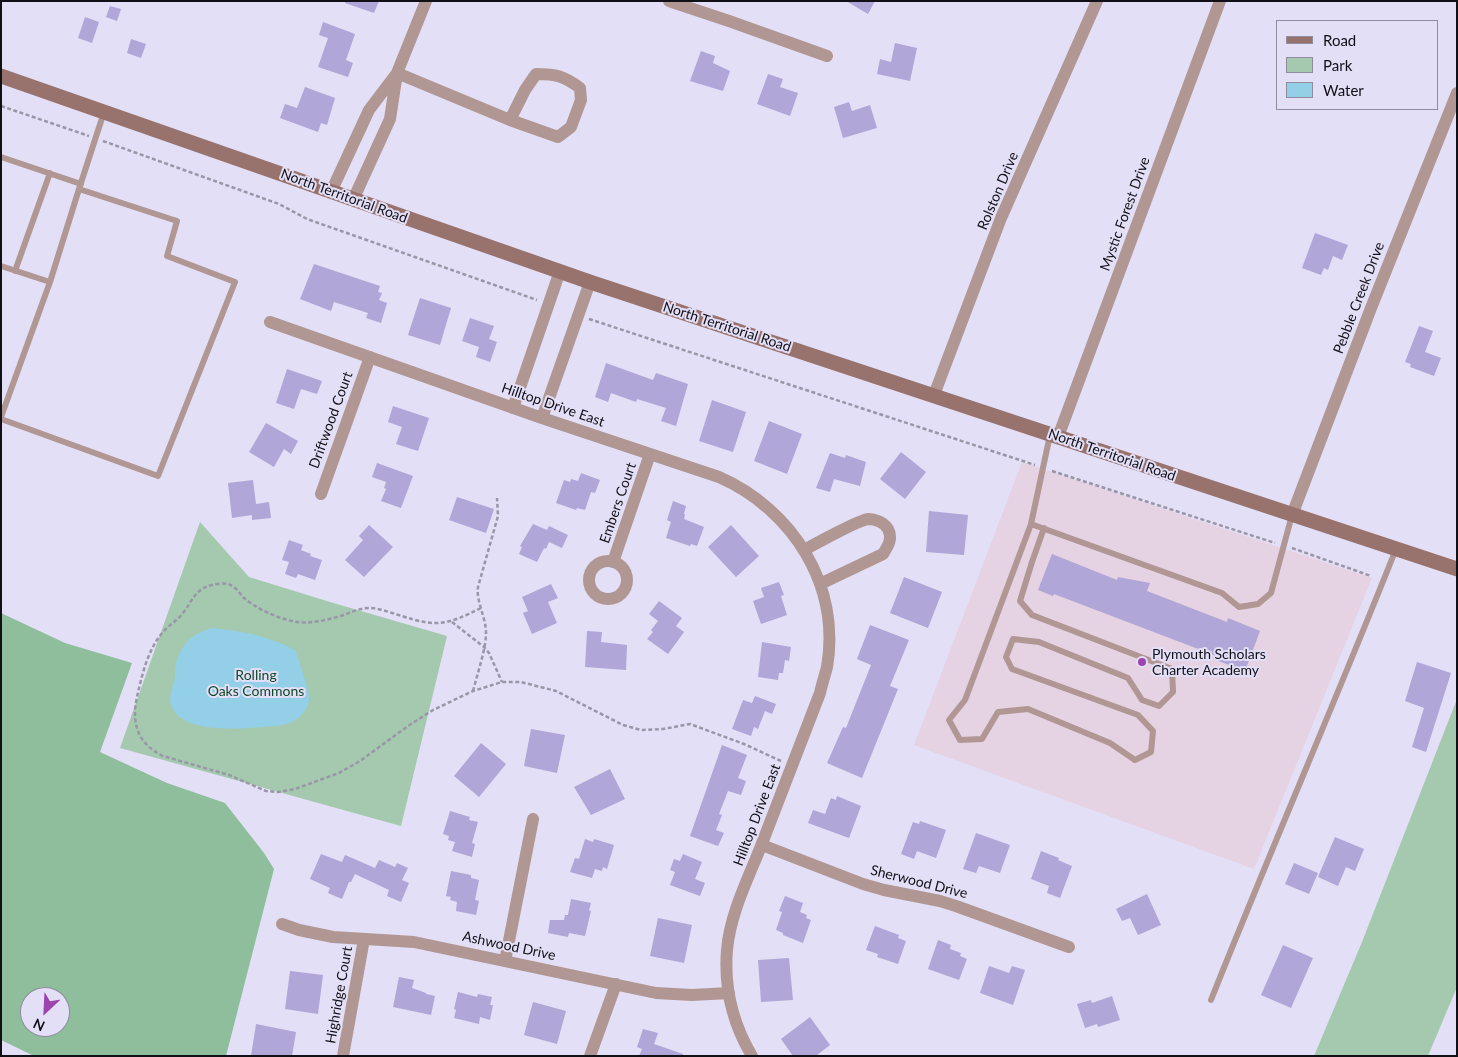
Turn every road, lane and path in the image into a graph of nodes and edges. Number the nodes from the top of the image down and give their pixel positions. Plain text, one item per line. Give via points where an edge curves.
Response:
1 (426, 1) edge
2 (669, 1) edge
3 (1097, 1) edge
4 (1220, 1) edge
5 (827, 56) dead end
6 (397, 72) junction
7 (1, 76) edge
8 (1457, 93) edge
9 (1, 106) edge
10 (104, 112) junction
11 (510, 120) junction
12 (96, 138) junction
13 (1, 157) edge
14 (50, 173) junction
15 (80, 186) junction
16 (331, 192) junction
17 (353, 200) junction
18 (1, 266) edge
19 (15, 271) junction
20 (560, 271) junction
21 (50, 282) junction
22 (590, 282) junction
23 (549, 304) junction
24 (578, 315) junction
25 (270, 322) dead end
26 (370, 357) junction
27 (934, 395) junction
28 (513, 408) junction
29 (1, 418) edge
30 (542, 418) junction
31 (1054, 435) junction
32 (650, 454) junction
33 (1043, 468) junction
34 (320, 494) dead end
35 (497, 498) dead end
36 (1292, 515) junction
37 (1031, 524) junction
38 (1044, 528) junction
39 (1284, 546) junction
40 (1396, 549) junction
41 (804, 550) junction
42 (613, 562) dead end
43 (1457, 569) edge
44 (1371, 576) dead end
45 (820, 584) junction
46 (481, 608) junction
47 (452, 622) junction
48 (484, 647) junction
49 (502, 682) junction
50 (473, 691) junction
51 (792, 766) junction
52 (533, 819) dead end
53 (762, 845) junction
54 (282, 924) dead end
55 (364, 939) junction
56 (1069, 947) dead end
57 (505, 960) junction
58 (616, 984) junction
59 (729, 993) junction
60 (1211, 1000) dead end
61 (343, 1056) edge
62 (590, 1056) edge
63 (752, 1056) edge

1 - 6 street
2 - 5 street
3 - 27 street, Rolston Drive via 1001,218
4 - 31 street, Mystic Forest Drive
6 - 11 street
6 - 16 street via 369,110
6 - 17 street via 390,119
7 - 10 main road, North Territorial Road
8 - 36 street, Pebble Creek Drive
9 - 12 path
10 - 12 lane
10 - 16 main road, North Territorial Road
11 - 11 street via 558,137 571,127 581,100 580,88 554,74 536,74
12 - 15 lane
12 - 23 path via 278,204 307,219
13 - 14 lane
14 - 15 lane
14 - 19 lane
15 - 21 lane
15 - 29 lane via 177,221 167,256 235,282 158,476
16 - 17 main road, North Territorial Road
17 - 20 main road, North Territorial Road
18 - 19 lane
19 - 21 lane
20 - 22 main road, North Territorial Road
20 - 23 street
21 - 29 lane
22 - 24 street
22 - 27 main road, North Territorial Road
23 - 28 street
24 - 30 street
24 - 33 path
25 - 26 street, Hilltop Drive East
26 - 28 street, Hilltop Drive East
26 - 34 street, Driftwood Court
27 - 31 main road, North Territorial Road
28 - 30 street, Hilltop Drive East
30 - 32 street, Hilltop Drive East
31 - 33 lane
31 - 36 main road, North Territorial Road
32 - 41 street, Hilltop Drive East via 719,477 746,491 778,516
32 - 42 street, Embers Court
33 - 37 lane
33 - 39 path
35 - 46 path via 498,516 478,586
36 - 39 lane
36 - 40 main road, North Territorial Road
37 - 38 lane
37 - 38 lane via 966,700 949,720 960,740 982,739 998,712 1028,709 1110,743 1135,760 1151,752 1153,731 1138,715 1012,669 1006,657 1013,639 1039,642 1128,678 1142,700 1159,706 1173,692 1172,669 1032,615 1020,601
38 - 39 lane via 1222,593 1239,606 1258,604 1270,593
39 - 44 path
40 - 43 main road, North Territorial Road
40 - 60 lane
41 - 45 street, Hilltop Drive East
41 - 45 street via 866,519 878,520 886,526 890,535 889,545 882,554
45 - 51 street, Hilltop Drive East via 828,627 827,666
46 - 47 path
46 - 48 path via 486,634
47 - 48 path
47 - 50 path via 425,622 370,608 326,621 292,621 258,608 233,586 205,587 196,592 183,614 164,630 154,645 135,707 137,730 144,742 163,756 229,775 266,791 278,792 339,773 433,710
48 - 49 path
48 - 50 path
49 - 50 path
49 - 51 path via 521,682 556,691 623,725 641,730 690,724
51 - 53 street, Hilltop Drive East
52 - 57 street
53 - 56 street, Sherwood Drive via 863,884 940,901
53 - 59 street, Hilltop Drive East via 730,933 727,962
54 - 55 street, Ashwood Drive via 318,935
55 - 57 street, Ashwood Drive via 414,942
55 - 61 street, Highridge Court
57 - 58 street, Ashwood Drive
58 - 59 street, Ashwood Drive via 675,995
58 - 62 street
59 - 63 street, Hilltop Drive East via 739,1030

